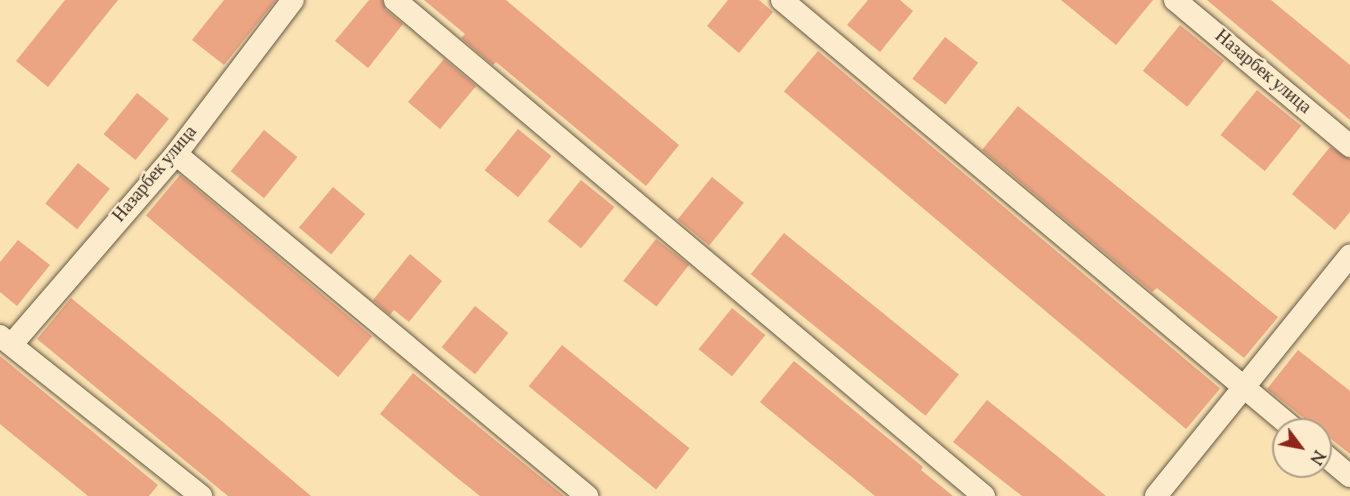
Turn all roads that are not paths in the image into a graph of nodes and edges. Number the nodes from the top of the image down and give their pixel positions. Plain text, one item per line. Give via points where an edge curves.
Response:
1 (293, 0) edge
2 (395, 0) edge
3 (782, 0) edge
4 (1175, 0) edge
5 (1350, 146) edge
6 (176, 154) junction
7 (1350, 256) edge
8 (6, 340) edge
9 (1245, 388) junction
10 (1281, 418) edge
11 (1332, 461) edge
12 (1350, 476) edge
13 (201, 496) edge
14 (587, 496) edge
15 (984, 496) edge
16 (1156, 496) edge

1 - 6 street, Назарбек улица
2 - 15 street
3 - 9 street
4 - 5 street, Назарбек улица
6 - 8 street, Назарбек улица
6 - 14 street
7 - 9 street
8 - 13 street
9 - 10 street
9 - 16 street
11 - 12 street

